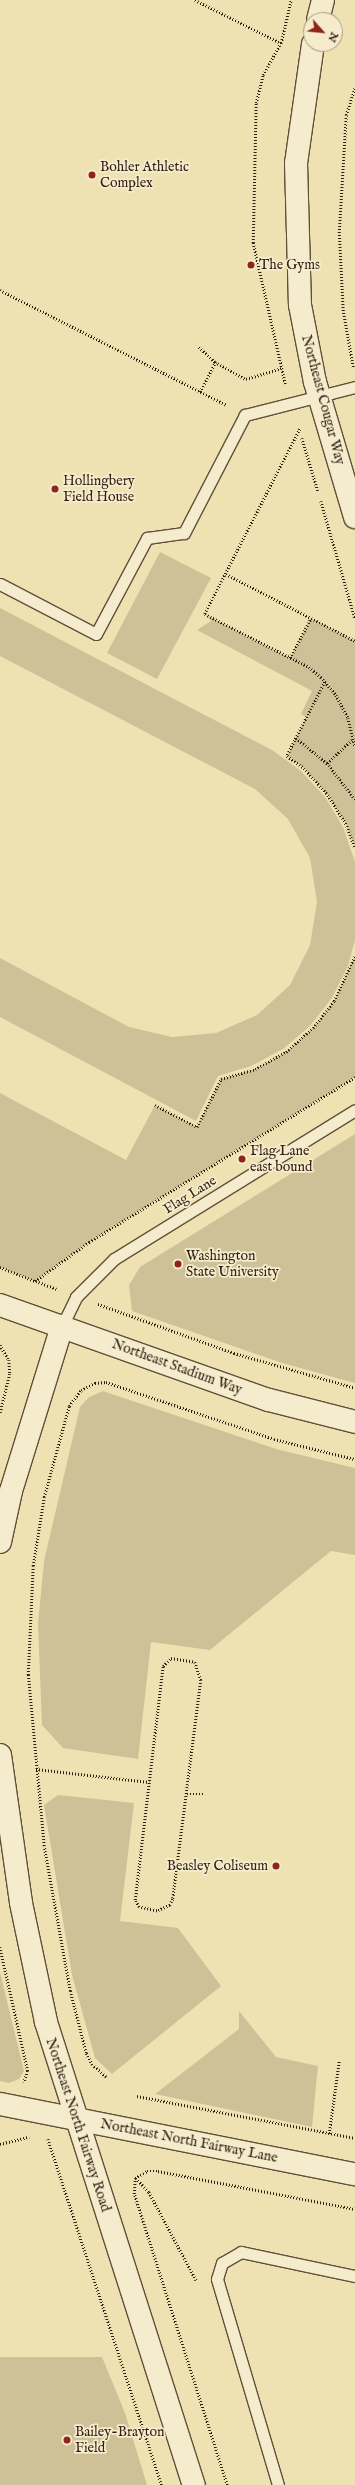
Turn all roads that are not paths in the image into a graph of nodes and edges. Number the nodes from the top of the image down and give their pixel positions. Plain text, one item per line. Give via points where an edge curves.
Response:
1 (323, 0) edge
2 (320, 12) edge
3 (312, 52) edge
4 (355, 387) edge
5 (320, 397) junction
6 (355, 517) edge
7 (0, 584) edge
8 (355, 1110) edge
9 (0, 1305) edge
10 (62, 1326) junction
11 (355, 1422) edge
12 (0, 1542) edge
13 (0, 1755) edge
14 (0, 2104) edge
15 (75, 2118) junction
16 (355, 2174) edge
17 (355, 2276) edge
18 (194, 2485) edge
19 (278, 2485) edge

1 - 2 street
3 - 5 street, Northeast Cougar Way via 296,163 296,228 300,305
4 - 5 lane
5 - 6 street, Northeast Cougar Way
5 - 7 lane via 245,415 184,533 148,538 96,634
8 - 10 lane, Flag Lane via 114,1259 76,1297
9 - 10 street, Northeast Stadium Way
10 - 11 street, Northeast Stadium Way via 269,1400
10 - 12 street via 11,1491
13 - 15 street, Northeast North Fairway Road via 32,1963 46,2022
14 - 15 street, Northeast North Fairway Lane
15 - 16 street, Northeast North Fairway Lane
15 - 18 street, Northeast North Fairway Road
17 - 19 lane via 241,2252 230,2256 218,2274 221,2295

